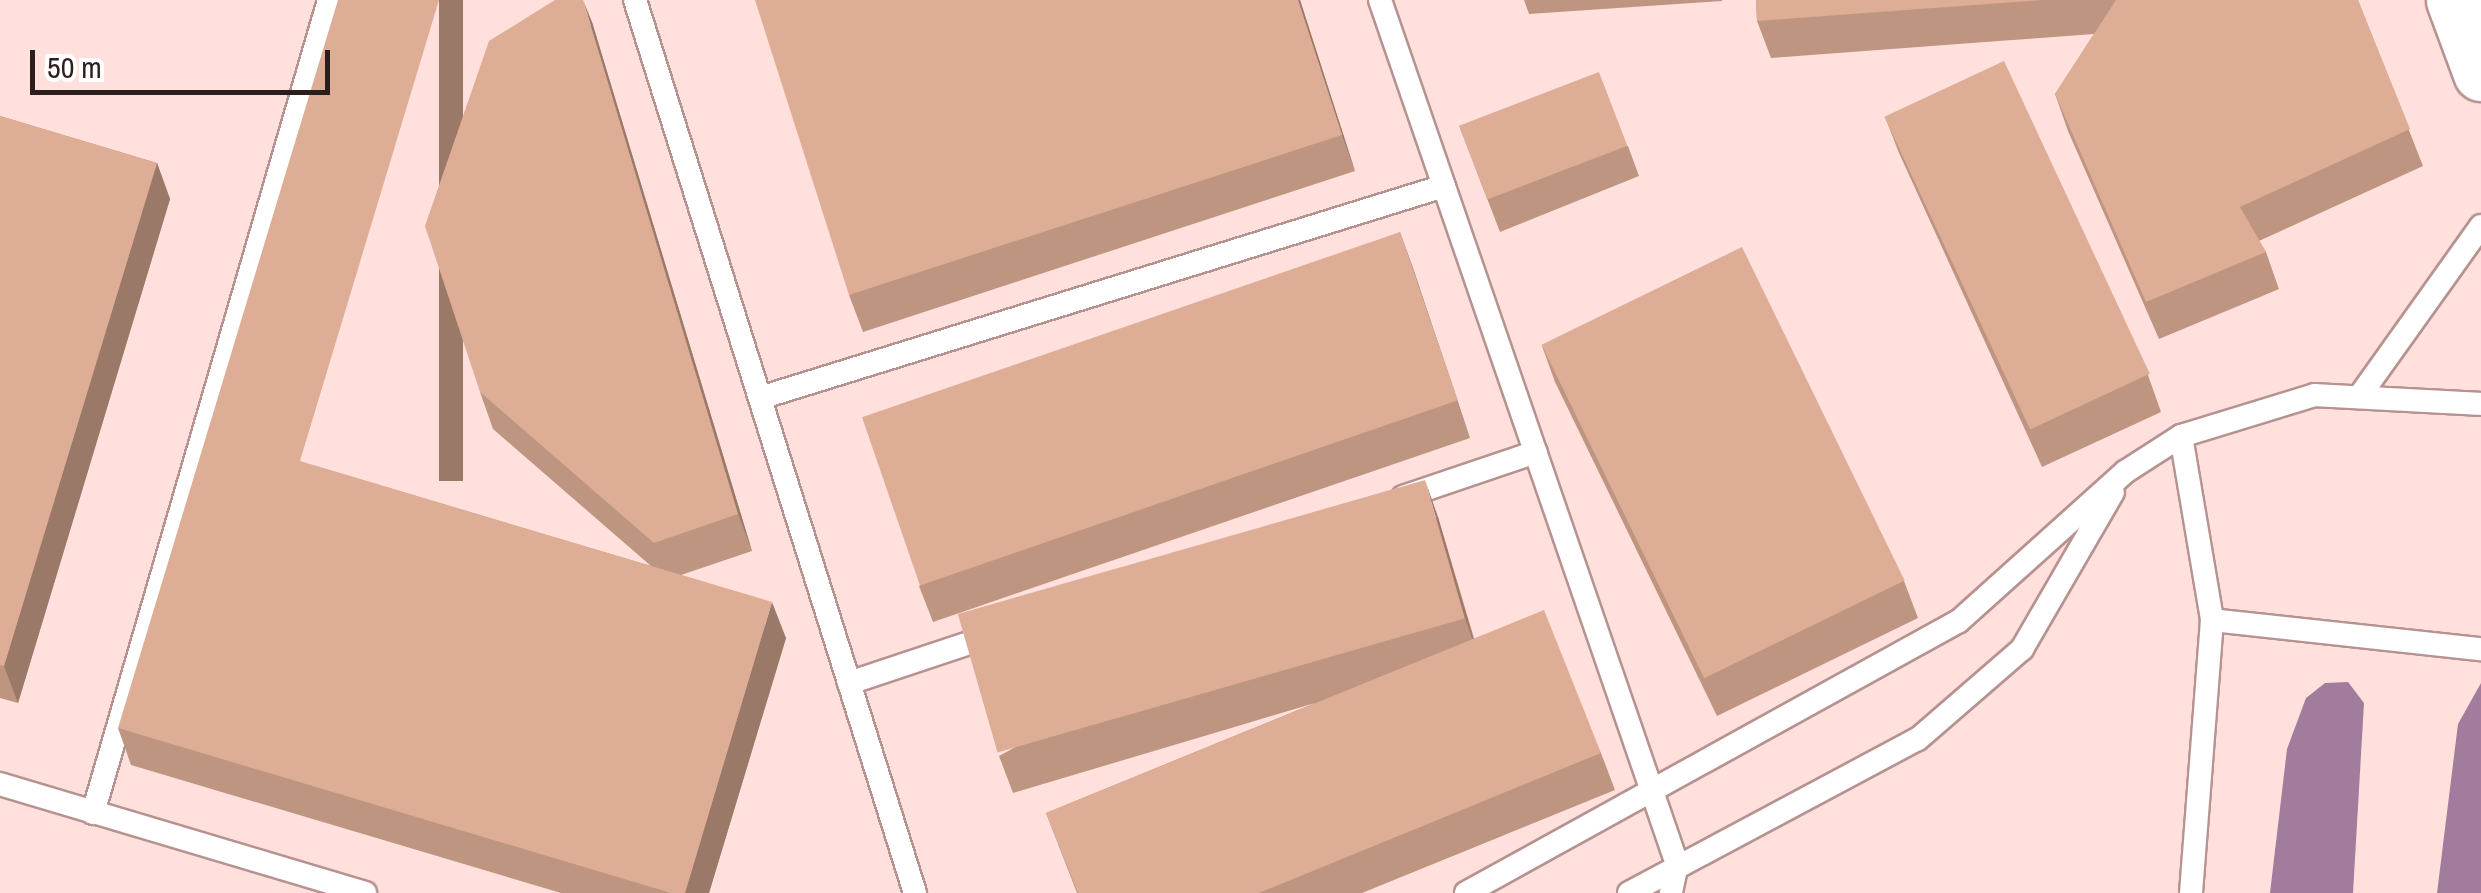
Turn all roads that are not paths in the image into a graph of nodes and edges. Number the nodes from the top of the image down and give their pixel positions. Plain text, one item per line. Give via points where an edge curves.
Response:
1 (328, 0) edge
2 (634, 0) edge
3 (1380, 0) edge
4 (2454, 0) edge
5 (2481, 73) edge
6 (1444, 186) junction
7 (2481, 226) edge
8 (2359, 397) junction
9 (760, 398) junction
10 (2481, 404) edge
11 (2181, 436) junction
12 (1536, 452) junction
13 (2124, 472) junction
14 (1369, 508) edge
15 (2212, 620) junction
16 (1016, 627) edge
17 (2481, 650) edge
18 (850, 684) junction
19 (0, 784) edge
20 (1651, 787) junction
21 (93, 813) junction
22 (1677, 864) junction
23 (364, 893) edge
24 (916, 893) edge
25 (1466, 893) edge
26 (1629, 893) edge
27 (1671, 893) edge
28 (2191, 893) edge

1 - 21 lane
2 - 9 lane
3 - 6 lane
4 - 5 main road
6 - 9 lane
6 - 12 lane
7 - 8 lane
8 - 10 lane
8 - 11 lane via 2315,395
9 - 18 lane
11 - 13 lane
11 - 15 lane
12 - 14 lane
12 - 20 lane
13 - 20 lane via 1959,622
13 - 22 lane via 2022,649 1918,739
15 - 17 lane
15 - 28 lane
16 - 18 lane
18 - 24 lane
19 - 21 lane
20 - 22 lane
20 - 25 lane
21 - 23 lane
22 - 26 lane
22 - 27 lane

